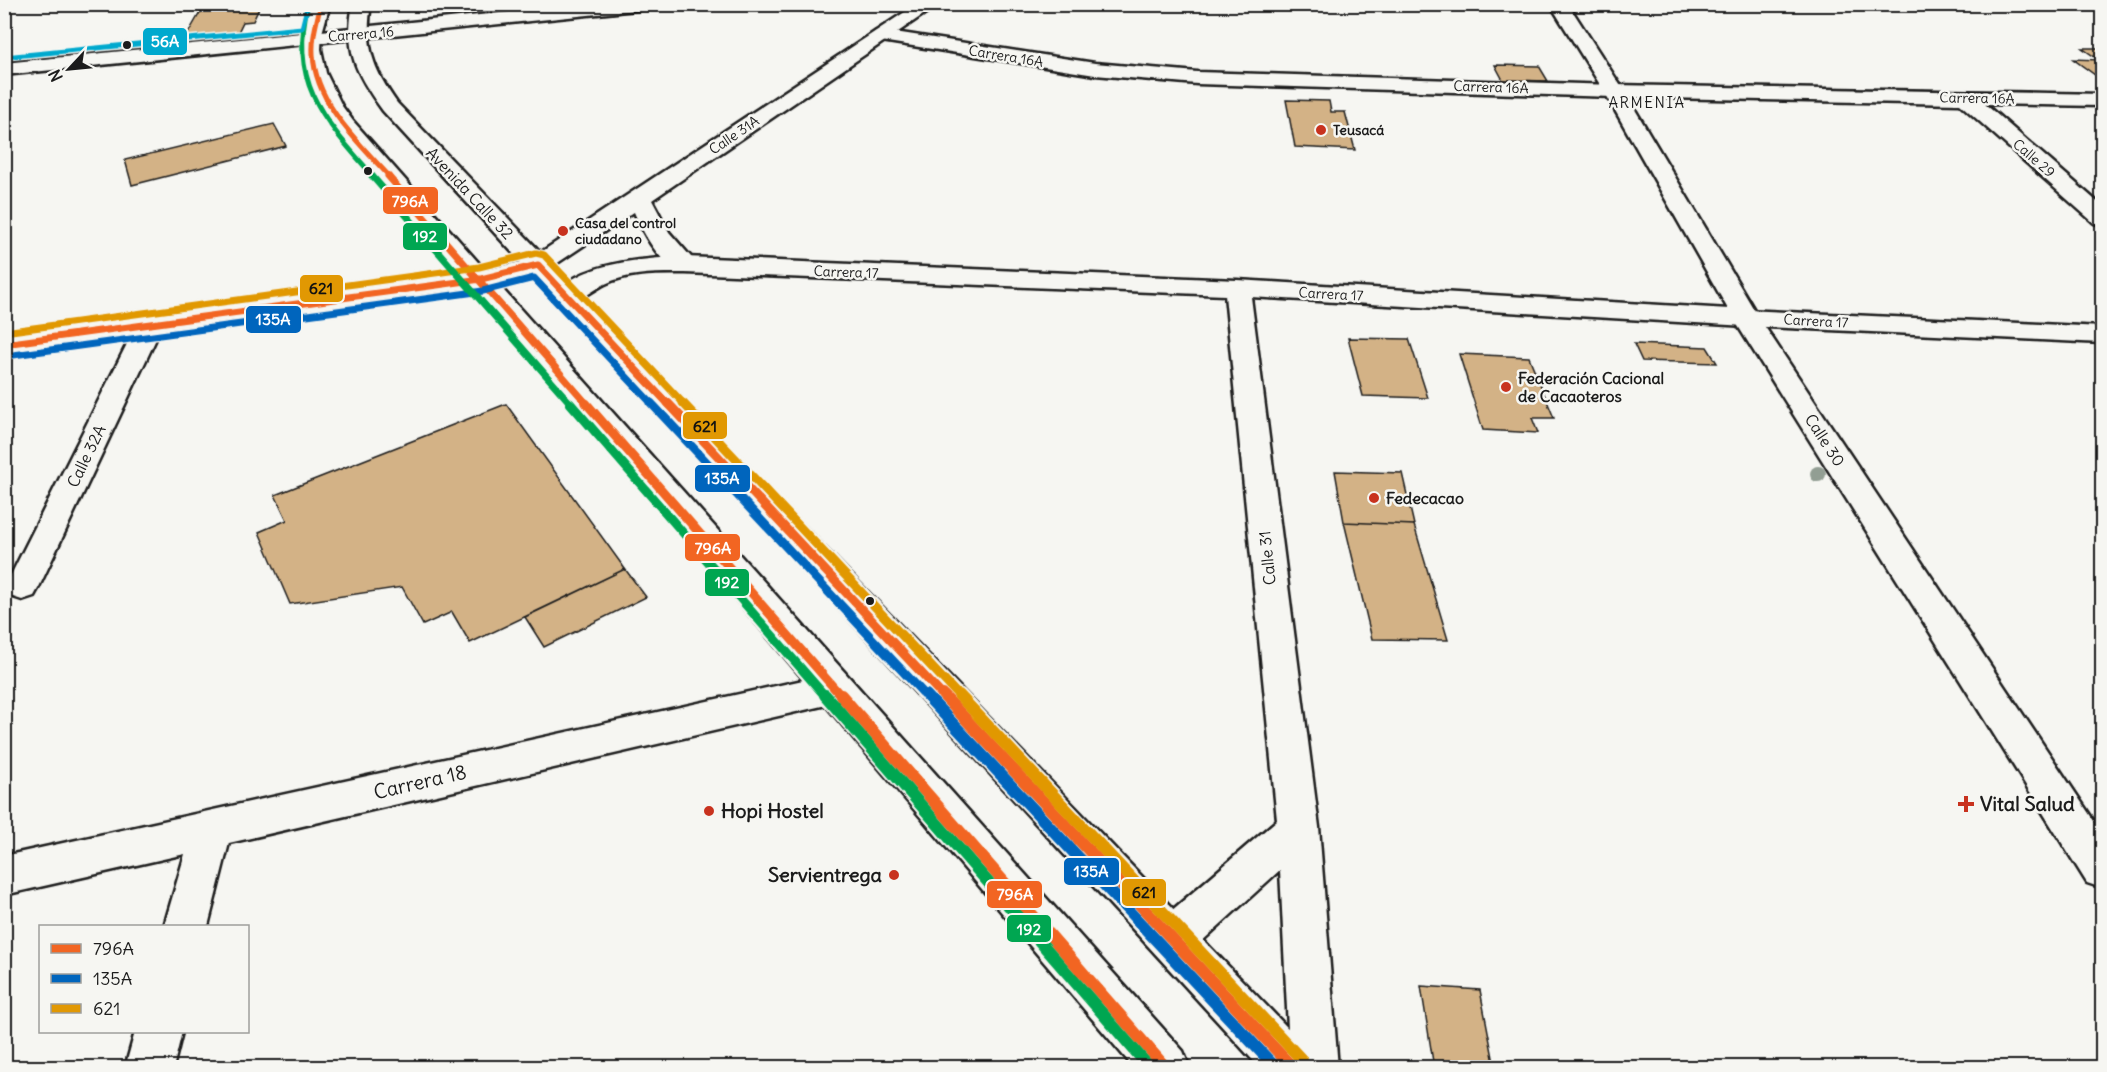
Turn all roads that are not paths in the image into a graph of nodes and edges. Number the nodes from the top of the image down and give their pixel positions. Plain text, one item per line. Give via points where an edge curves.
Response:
1 (321, 4) edge
2 (362, 4) edge
3 (646, 4) edge
4 (930, 4) edge
5 (1558, 4) edge
6 (358, 34) junction
7 (882, 36) junction
8 (312, 39) junction
9 (4, 69) edge
10 (1614, 91) junction
11 (1965, 97) junction
12 (2103, 100) edge
13 (639, 197) junction
14 (2103, 218) edge
15 (538, 265) junction
16 (685, 265) junction
17 (481, 279) junction
18 (1237, 288) junction
19 (567, 296) junction
20 (1746, 318) junction
21 (150, 324) junction
22 (2103, 335) edge
23 (4, 344) edge
24 (22, 587) dead end
25 (836, 688) junction
26 (1298, 826) junction
27 (212, 830) junction
28 (2103, 869) edge
29 (4, 876) edge
30 (187, 925) edge
31 (1172, 939) junction
32 (159, 1033) edge
33 (149, 1068) edge
34 (1166, 1068) edge
35 (1293, 1068) edge
36 (1314, 1068) edge

1 - 8 street
2 - 6 street, Avenida Calle 32
3 - 6 street, Carrera 16
4 - 7 street, Calle 31A
5 - 10 street, Calle 30
6 - 8 street, Carrera 16
6 - 15 street, Avenida Calle 32 via 362,64 390,107
7 - 10 street, Carrera 16A via 1095,69 1197,78
7 - 13 street, Calle 31A
8 - 9 street, Carrera 16
8 - 17 street via 314,62 332,108
10 - 11 street, Carrera 16A
10 - 20 street, Calle 30
11 - 12 street, Carrera 16A
11 - 14 street, Calle 29
13 - 15 street, Calle 31A
13 - 16 street via 652,228
15 - 17 street
15 - 19 street, Avenida Calle 32
16 - 18 street, Carrera 17
16 - 19 street, Carrera 17 via 612,271 591,279
17 - 21 street
17 - 25 street
18 - 20 street, Carrera 17
18 - 26 street, Calle 31
19 - 31 street, Avenida Calle 32
20 - 22 street, Carrera 17
20 - 28 street, Calle 30
21 - 23 street
21 - 24 street, Calle 32A
25 - 27 street, Carrera 18
25 - 34 street
26 - 31 street
26 - 36 street, Calle 31
27 - 29 street, Carrera 18
27 - 30 street
31 - 35 street, Avenida Calle 32
32 - 33 street

